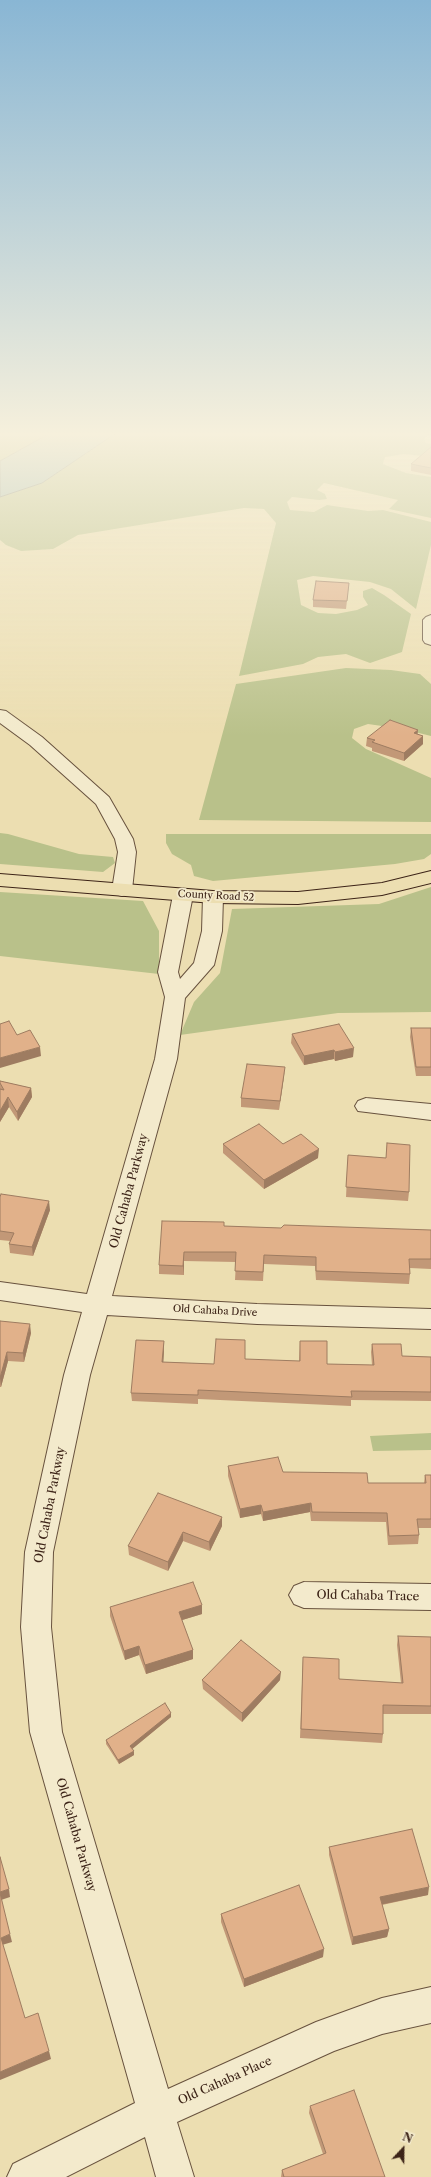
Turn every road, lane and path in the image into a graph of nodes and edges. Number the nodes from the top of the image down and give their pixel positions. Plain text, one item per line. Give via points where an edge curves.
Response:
1 (431, 620) edge
2 (431, 640) edge
3 (0, 716) edge
4 (431, 877) edge
5 (0, 880) edge
6 (122, 890) junction
7 (183, 894) junction
8 (213, 897) junction
9 (176, 997) junction
10 (366, 1106) dead end
11 (431, 1112) edge
12 (0, 1291) edge
13 (98, 1305) junction
14 (431, 1319) edge
15 (304, 1595) dead end
16 (431, 1597) edge
17 (431, 2005) edge
18 (156, 2112) junction
19 (26, 2177) edge
20 (175, 2177) edge

1 - 2 street
3 - 6 street via 36,741 103,802 124,839 127,852
4 - 8 main road, County Road 52 via 355,893 298,898
5 - 6 main road, County Road 52
6 - 7 main road, County Road 52
7 - 8 main road, County Road 52
7 - 9 street, Old Cahaba Parkway via 168,972
8 - 9 street via 212,931 204,965
9 - 13 street, Old Cahaba Parkway via 166,1058
10 - 11 street
12 - 13 street, Old Cahaba Drive
13 - 14 street, Old Cahaba Drive via 257,1314
13 - 18 street, Old Cahaba Parkway via 77,1375 39,1552 36,1627 46,1732
15 - 16 street, Old Cahaba Trace
17 - 18 street, Old Cahaba Place via 382,2016 330,2035
18 - 19 street, Old Cahaba Place
18 - 20 street, Old Cahaba Parkway

